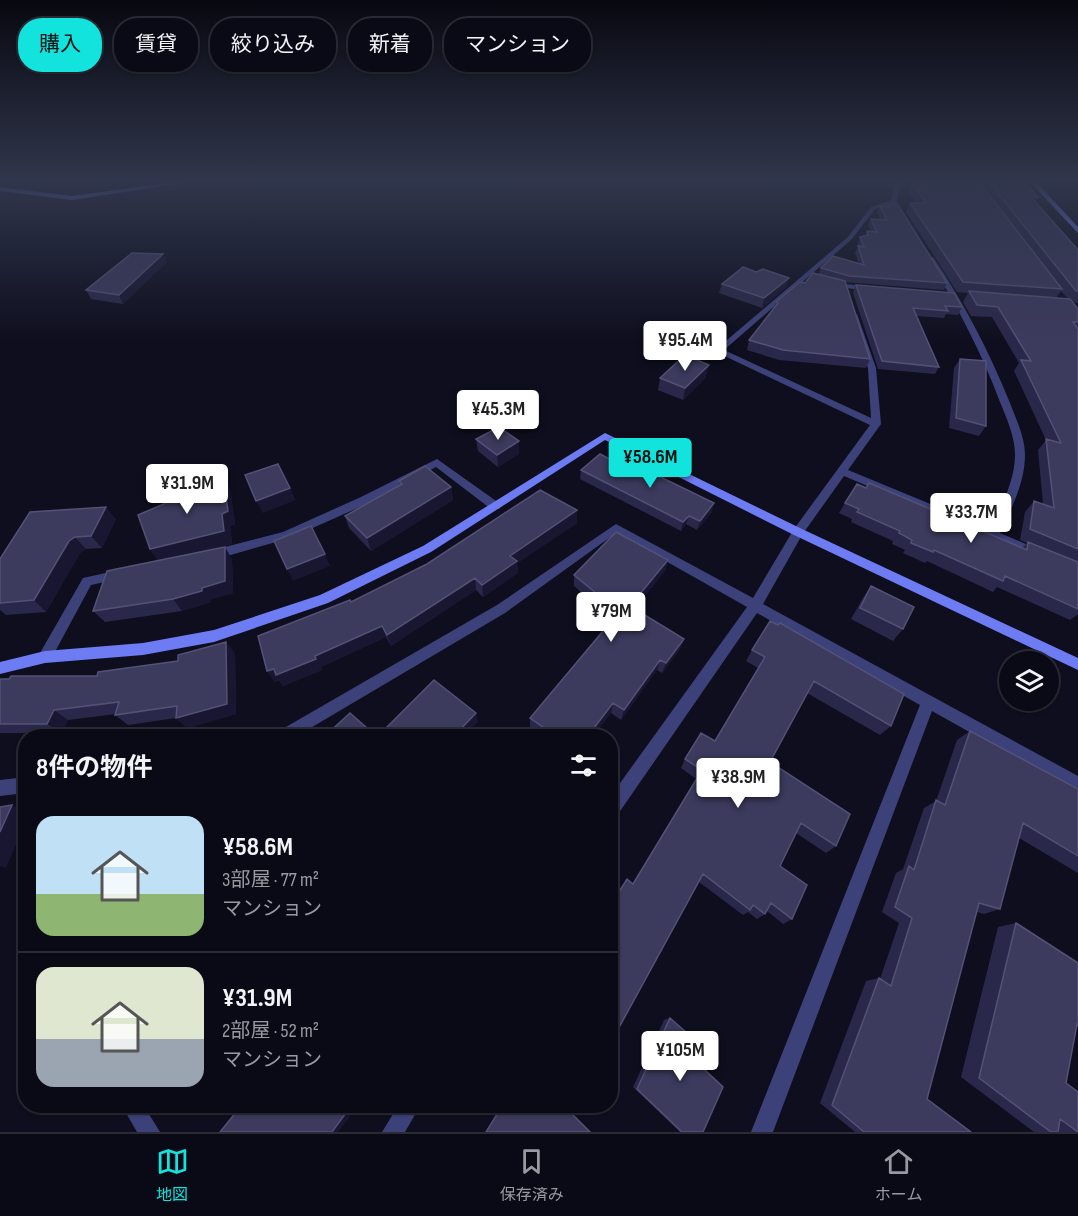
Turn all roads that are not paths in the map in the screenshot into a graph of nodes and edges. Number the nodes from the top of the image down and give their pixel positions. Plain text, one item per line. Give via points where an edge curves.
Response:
1 (852, 235) edge
2 (925, 249) edge
3 (805, 276) junction
4 (815, 280) edge
5 (826, 283) edge
6 (879, 290) edge
7 (945, 295) edge
8 (847, 296) junction
9 (956, 296) junction
10 (967, 297) edge
11 (876, 424) junction
12 (843, 472) junction
13 (495, 506) junction
14 (798, 532) junction
15 (994, 535) junction
16 (1047, 558) edge
17 (198, 559) edge
18 (131, 573) edge
19 (755, 606) junction
20 (45, 657) junction
21 (1078, 664) edge
22 (0, 668) edge
23 (928, 702) junction
24 (296, 729) edge
25 (1078, 784) edge
26 (18, 786) edge
27 (0, 788) edge
28 (618, 800) edge
29 (137, 1113) edge
30 (405, 1113) edge
31 (149, 1132) edge
32 (393, 1132) edge
33 (762, 1132) edge

1 - 3 street
2 - 9 street
3 - 4 street
3 - 11 street via 718,351
5 - 8 street
6 - 8 street
7 - 9 street
8 - 11 street via 872,368
9 - 10 street
9 - 15 street via 987,356 1012,419 1020,454 1012,492
11 - 12 street
12 - 14 street
12 - 15 street
13 - 14 street via 605,436
13 - 17 street via 437,462 365,500 286,534
13 - 20 street via 427,549 313,603 214,636 143,649
14 - 19 street
14 - 21 street
15 - 16 street
18 - 20 street via 87,581
19 - 23 street
19 - 24 street via 616,528 501,609
19 - 28 street
20 - 22 street
23 - 25 street
23 - 33 street
26 - 27 street
29 - 31 street
30 - 32 street

